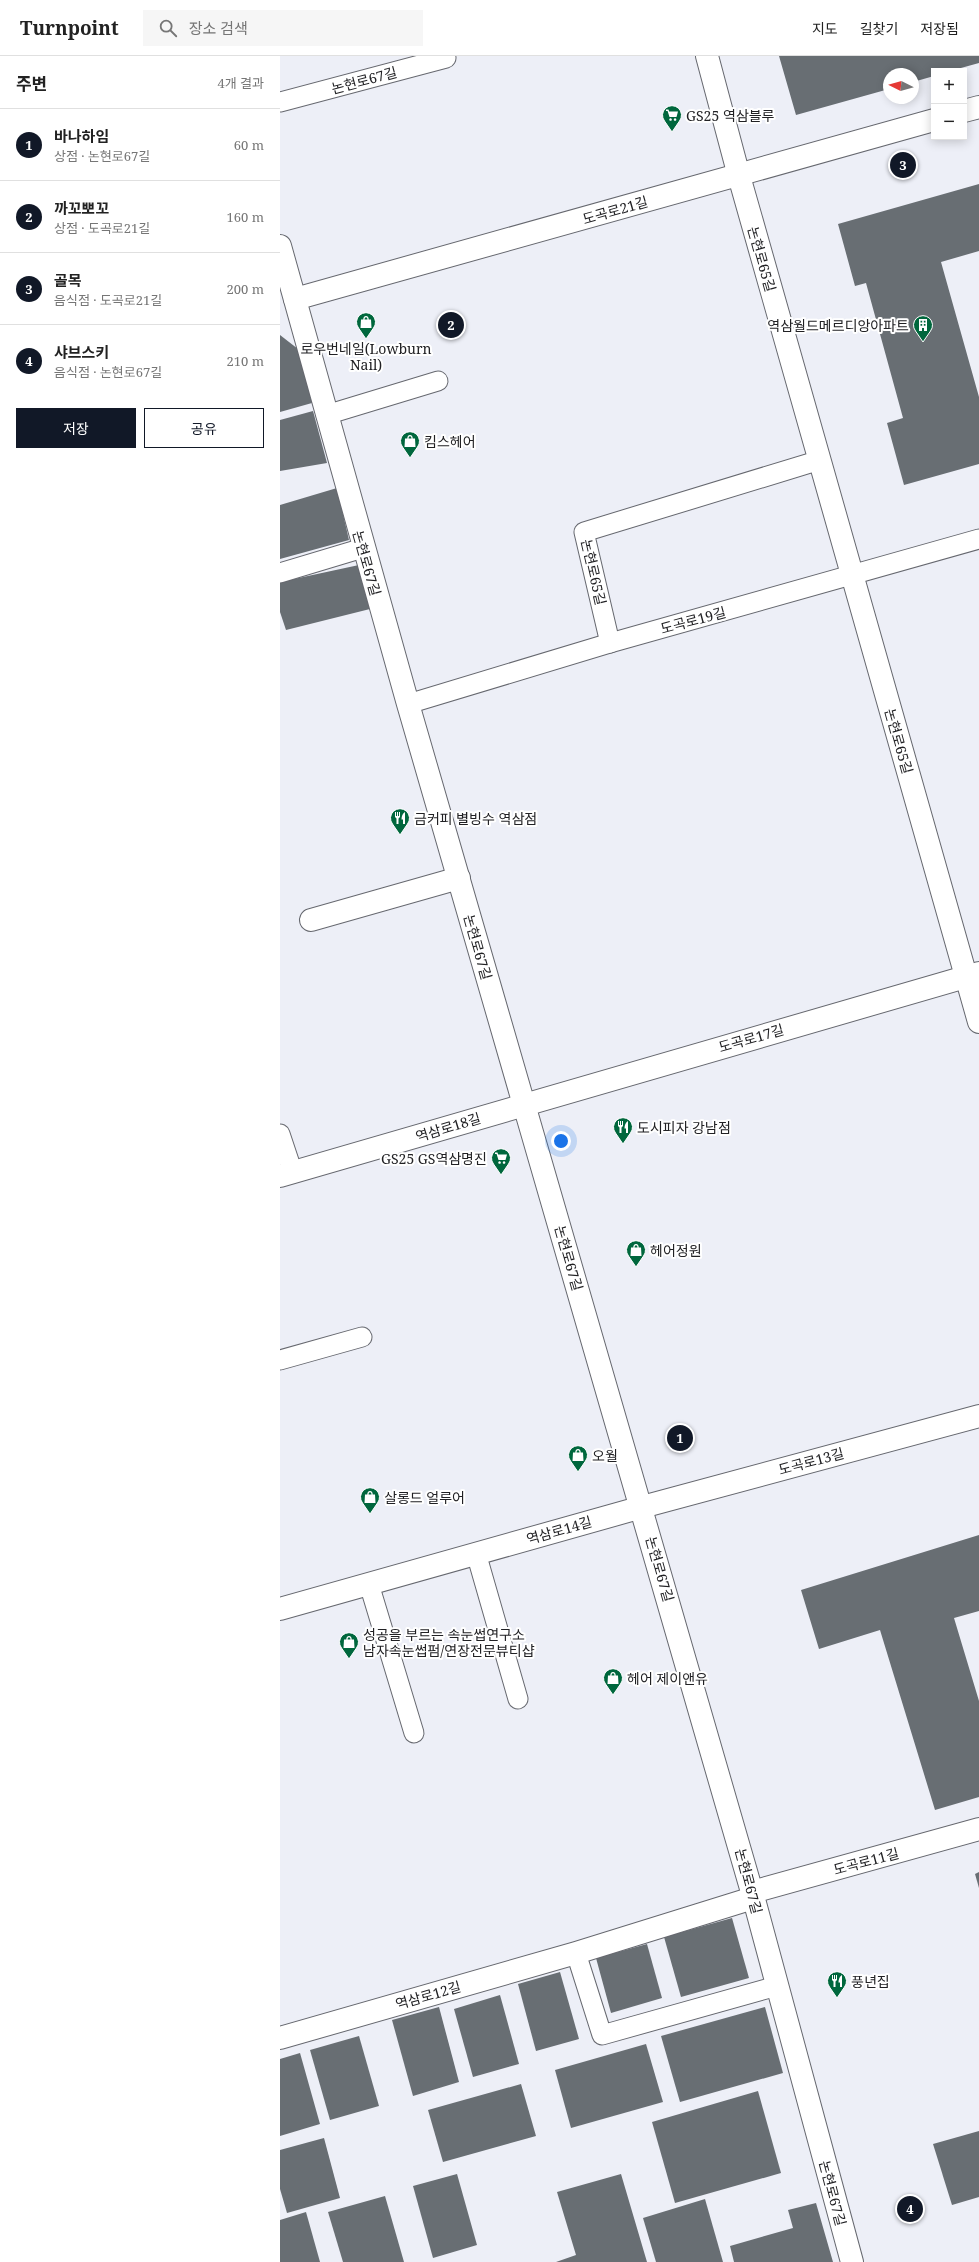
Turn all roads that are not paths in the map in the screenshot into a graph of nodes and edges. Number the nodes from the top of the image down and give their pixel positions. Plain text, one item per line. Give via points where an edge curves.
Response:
1 (445, 56) edge
2 (707, 56) edge
3 (280, 102) edge
4 (979, 107) edge
5 (967, 110) edge
6 (931, 121) edge
7 (739, 176) junction
8 (280, 246) edge
9 (289, 300) edge
10 (438, 380) dead end
11 (326, 415) junction
12 (820, 460) junction
13 (979, 539) edge
14 (363, 548) junction
15 (280, 573) edge
16 (852, 576) junction
17 (610, 642) junction
18 (408, 704) junction
19 (459, 878) junction
20 (311, 920) dead end
21 (972, 974) edge
22 (979, 1022) edge
23 (524, 1104) junction
24 (280, 1134) edge
25 (287, 1174) edge
26 (362, 1337) dead end
27 (280, 1360) edge
28 (979, 1416) edge
29 (642, 1507) junction
30 (476, 1553) junction
31 (369, 1584) junction
32 (280, 1609) edge
33 (518, 1699) dead end
34 (414, 1733) dead end
35 (979, 1829) edge
36 (753, 1895) junction
37 (576, 1953) junction
38 (777, 1986) junction
39 (280, 2038) edge
40 (852, 2262) edge

1 - 3 lane, 논현로67길 via 446,58
2 - 7 street, 논현로65길
4 - 5 street
6 - 7 street, 도곡로21길
7 - 9 street, 도곡로21길
7 - 12 street, 논현로65길
8 - 9 street, 논현로67길
9 - 11 street, 논현로67길
10 - 11 lane
11 - 14 street, 논현로67길
12 - 16 street, 논현로65길
12 - 17 lane, 논현로65길 via 584,532
13 - 16 lane, 도곡로19길
14 - 15 lane
14 - 18 street, 논현로67길
16 - 17 lane, 도곡로19길
16 - 21 street, 논현로65길
17 - 18 lane, 도곡로19길
18 - 19 street, 논현로67길
19 - 20 street
19 - 23 street, 논현로67길
21 - 22 street, 논현로65길
21 - 23 street, 도곡로17길
23 - 25 street, 역삼로18길
23 - 29 street, 논현로67길
24 - 25 lane
26 - 27 lane
28 - 29 street, 도곡로13길
29 - 30 street, 역삼로14길
29 - 36 street, 논현로67길
30 - 31 street, 역삼로14길
30 - 33 lane
31 - 32 street, 역삼로14길
31 - 34 lane
35 - 36 street, 도곡로11길
36 - 37 street, 역삼로12길
36 - 38 street, 논현로67길
37 - 38 lane via 602,2035
37 - 39 street, 역삼로12길
38 - 40 street, 논현로67길

